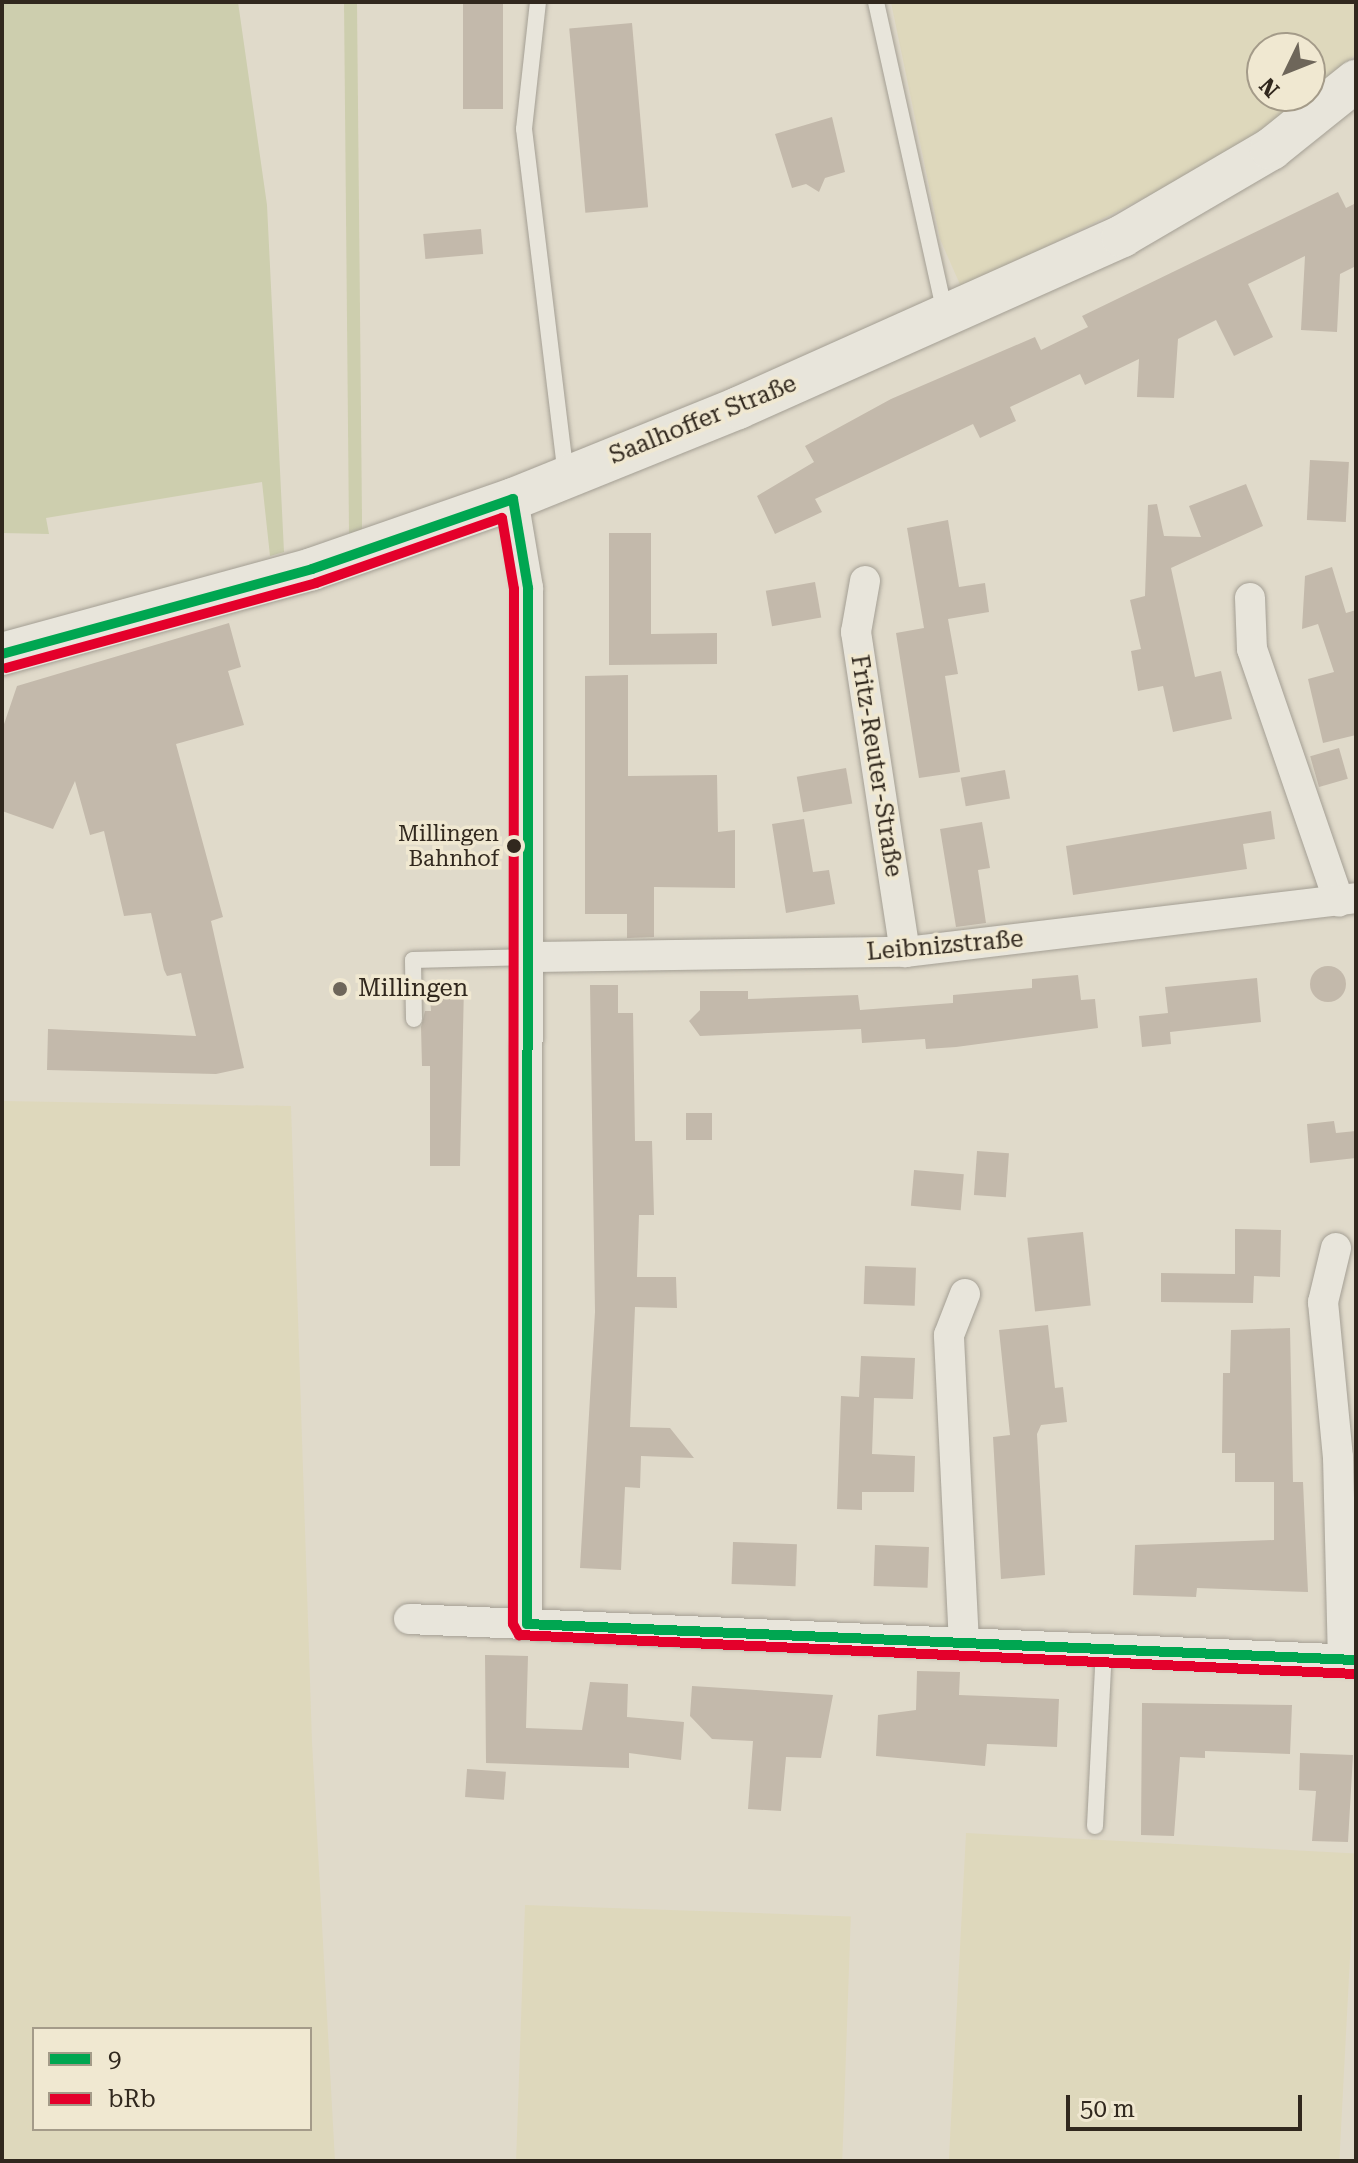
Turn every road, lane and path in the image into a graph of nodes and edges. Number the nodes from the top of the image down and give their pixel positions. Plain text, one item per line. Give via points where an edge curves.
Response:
1 (538, 2) edge
2 (876, 2) edge
3 (1356, 81) edge
4 (947, 318) junction
5 (566, 475) junction
6 (513, 499) junction
7 (865, 581) dead end
8 (1250, 598) dead end
9 (2, 654) edge
10 (1347, 900) edge
11 (905, 952) junction
12 (532, 957) junction
13 (414, 1019) dead end
14 (1336, 1248) dead end
15 (965, 1294) dead end
16 (409, 1619) dead end
17 (527, 1624) junction
18 (964, 1644) junction
19 (1104, 1648) junction
20 (1350, 1660) edge
21 (1095, 1826) dead end

1 - 5 lane via 524,129
2 - 4 lane via 919,217
3 - 4 street, Saalhoffer Straße via 1271,149 1122,236
4 - 5 street, Saalhoffer Straße
5 - 6 street, Saalhoffer Straße
6 - 9 street, Saalhoffer Straße via 312,569
6 - 12 street via 528,588
7 - 11 street, Fritz-Reuter-Straße via 856,632
8 - 10 street via 1252,649
10 - 11 street, Leibnizstraße
11 - 12 street, Leibnizstraße
12 - 13 lane via 413,960
12 - 17 street
14 - 20 street via 1323,1302
15 - 18 street via 949,1335
16 - 17 street
17 - 18 street
18 - 19 street
19 - 20 street
19 - 21 lane

